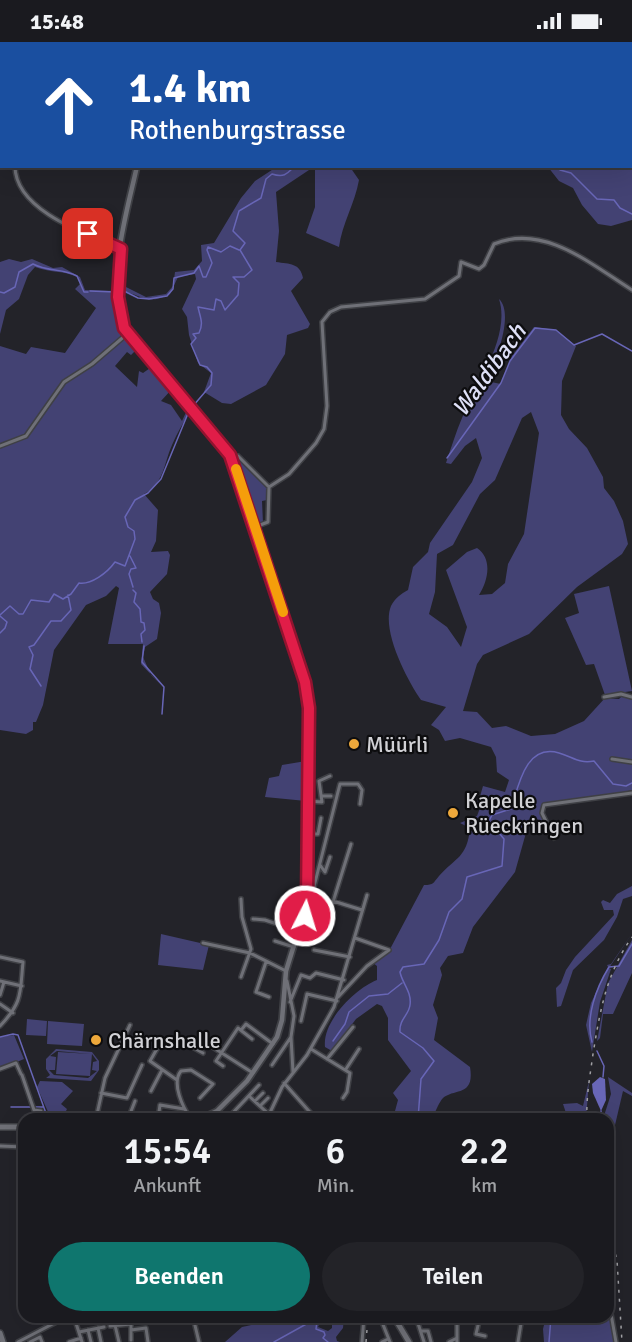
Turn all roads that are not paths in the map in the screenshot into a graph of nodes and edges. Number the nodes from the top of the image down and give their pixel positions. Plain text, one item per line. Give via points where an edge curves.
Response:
1 (16, 168) edge
2 (137, 168) edge
3 (121, 249) junction
4 (632, 290) edge
5 (127, 334) junction
6 (0, 446) edge
7 (229, 453) junction
8 (269, 488) junction
9 (255, 527) junction
10 (604, 697) dead end
11 (632, 697) edge
12 (612, 759) dead end
13 (632, 762) edge
14 (330, 776) dead end
15 (632, 793) edge
16 (322, 796) junction
17 (331, 796) dead end
18 (308, 801) junction
19 (360, 804) dead end
20 (321, 818) dead end
21 (308, 834) junction
22 (554, 838) dead end
23 (351, 844) dead end
24 (330, 857) dead end
25 (320, 865) junction
26 (367, 895) dead end
27 (310, 897) junction
28 (241, 899) dead end
29 (333, 901) junction
30 (362, 910) junction
31 (253, 919) dead end
32 (301, 932) junction
33 (323, 934) dead end
34 (355, 938) junction
35 (275, 940) dead end
36 (203, 943) dead end
37 (294, 947) junction
38 (314, 950) dead end
39 (250, 953) junction
40 (0, 957) edge
41 (350, 957) junction
42 (266, 962) junction
43 (286, 974) junction
44 (241, 977) dead end
45 (344, 980) junction
46 (2, 982) edge
47 (22, 986) junction
48 (0, 995) edge
49 (269, 997) dead end
50 (337, 999) junction
51 (290, 1002) junction
52 (0, 1004) edge
53 (13, 1013) junction
54 (301, 1021) dead end
55 (130, 1025) dead end
56 (0, 1026) edge
57 (353, 1027) dead end
58 (242, 1029) dead end
59 (291, 1037) junction
60 (252, 1039) dead end
61 (162, 1040) dead end
62 (273, 1044) junction
63 (311, 1049) junction
64 (360, 1049) dead end
65 (203, 1053) dead end
66 (221, 1053) junction
67 (327, 1059) junction
68 (142, 1065) dead end
69 (272, 1065) dead end
70 (223, 1066) dead end
71 (0, 1069) edge
72 (346, 1069) junction
73 (162, 1070) junction
74 (294, 1072) junction
75 (253, 1073) junction
76 (177, 1080) junction
77 (284, 1083) junction
78 (259, 1085) dead end
79 (151, 1091) dead end
80 (101, 1093) junction
81 (262, 1093) dead end
82 (249, 1095) junction
83 (200, 1098) dead end
84 (268, 1098) dead end
85 (343, 1098) dead end
86 (135, 1101) dead end
87 (255, 1101) junction
88 (260, 1106) junction
89 (184, 1109) junction
90 (42, 1113) edge
91 (97, 1113) edge
92 (129, 1113) edge
93 (159, 1113) edge
94 (187, 1113) edge
95 (211, 1113) edge
96 (232, 1113) edge
97 (268, 1113) edge
98 (269, 1113) edge
99 (311, 1113) edge
100 (18, 1126) edge
101 (0, 1127) edge
102 (0, 1146) edge
103 (18, 1147) edge
104 (54, 1323) edge
105 (76, 1323) edge
106 (195, 1323) edge
107 (363, 1323) edge
108 (382, 1323) edge
109 (398, 1323) edge
110 (418, 1323) edge
111 (457, 1323) edge
112 (479, 1323) edge
113 (521, 1323) edge
114 (613, 1323) edge
115 (131, 1324) joint
116 (115, 1325) junction
117 (110, 1326) dead end
118 (104, 1327) dead end
119 (98, 1328) junction
120 (131, 1329) junction
121 (88, 1330) junction
122 (421, 1331) junction
123 (79, 1332) junction
124 (0, 1333) edge
125 (485, 1336) dead end
126 (81, 1340) edge
127 (131, 1340) dead end
128 (389, 1340) edge
129 (457, 1340) edge
130 (3, 1342) edge
131 (18, 1342) edge
132 (30, 1342) edge
133 (42, 1342) edge
134 (69, 1342) edge
135 (91, 1342) edge
136 (101, 1342) edge
137 (119, 1342) edge
138 (147, 1342) edge
139 (199, 1342) edge
140 (362, 1342) edge
141 (382, 1342) edge
142 (409, 1342) edge
143 (424, 1342) edge
144 (431, 1342) edge
145 (449, 1342) edge
146 (518, 1342) edge
147 (616, 1342) edge

1 - 3 street via 23,192 44,212
2 - 3 street
3 - 5 street via 117,268 118,308
4 - 8 street via 553,243 526,239 494,244 479,269 462,261 459,276 424,299 335,309 322,322 327,406 324,429 289,474
5 - 6 street via 64,382 26,436
5 - 7 street
7 - 8 street via 238,456
7 - 9 street
8 - 9 street via 268,522
9 - 18 street via 308,695
10 - 11 street
12 - 13 street
14 - 16 street via 319,781
15 - 22 street via 544,806 542,813
16 - 17 street
16 - 18 street via 321,804
18 - 21 street
19 - 25 street via 362,793 358,784 340,784
20 - 21 street via 318,834
21 - 27 street
23 - 29 street
24 - 25 street via 325,872
25 - 27 street
26 - 30 street
27 - 32 street
28 - 39 street
29 - 30 street
29 - 33 street
30 - 34 street
31 - 32 street
32 - 37 street
34 - 41 street
34 - 50 street via 388,950 367,966
35 - 37 street
36 - 39 street
37 - 43 street
38 - 41 street
39 - 42 street
39 - 44 street
40 - 47 street via 23,962
41 - 45 street
42 - 43 street
42 - 49 street via 256,992
43 - 51 street
43 - 62 street via 282,1020
45 - 50 street
45 - 51 street via 316,973 312,978 299,976
46 - 47 street
46 - 48 street
47 - 53 street
50 - 54 street via 307,994
50 - 63 street
51 - 59 street via 294,1016
52 - 53 street
53 - 56 street
55 - 80 street
57 - 67 street
58 - 62 street via 246,1024
59 - 69 street
59 - 74 street
60 - 66 street via 238,1028
61 - 73 street via 150,1061
62 - 75 street
63 - 67 street
63 - 74 street
64 - 72 street
65 - 66 street via 194,1048 200,1039
66 - 70 street via 216,1061
66 - 75 street
67 - 72 street
68 - 80 street via 128,1098
71 - 90 street via 16,1063 34,1110
72 - 85 street via 350,1077
73 - 76 street
73 - 79 street
74 - 77 street
75 - 95 street
76 - 83 street via 181,1071 189,1069 213,1084
76 - 89 street
77 - 98 street
77 - 99 street
78 - 82 street
80 - 91 street
81 - 87 street
82 - 87 street
82 - 96 street
84 - 88 street
86 - 92 street
87 - 88 street
88 - 97 street
89 - 93 street via 160,1105
89 - 94 street
100 - 101 main road
102 - 103 street
104 - 131 street
105 - 123 street
106 - 139 street
107 - 140 street
108 - 128 street
109 - 142 main road
110 - 122 street
111 - 129 street
112 - 125 street via 476,1334
113 - 146 street
114 - 147 street
115 - 116 street
115 - 120 street
116 - 117 street
116 - 137 street
118 - 119 street
119 - 121 street
119 - 136 street
120 - 127 street
120 - 138 street via 146,1328
121 - 123 street
121 - 135 street
122 - 143 street
122 - 144 street via 428,1331
123 - 126 street
124 - 130 main road
126 - 134 street
128 - 141 street
129 - 145 street
132 - 133 street via 40,1337

